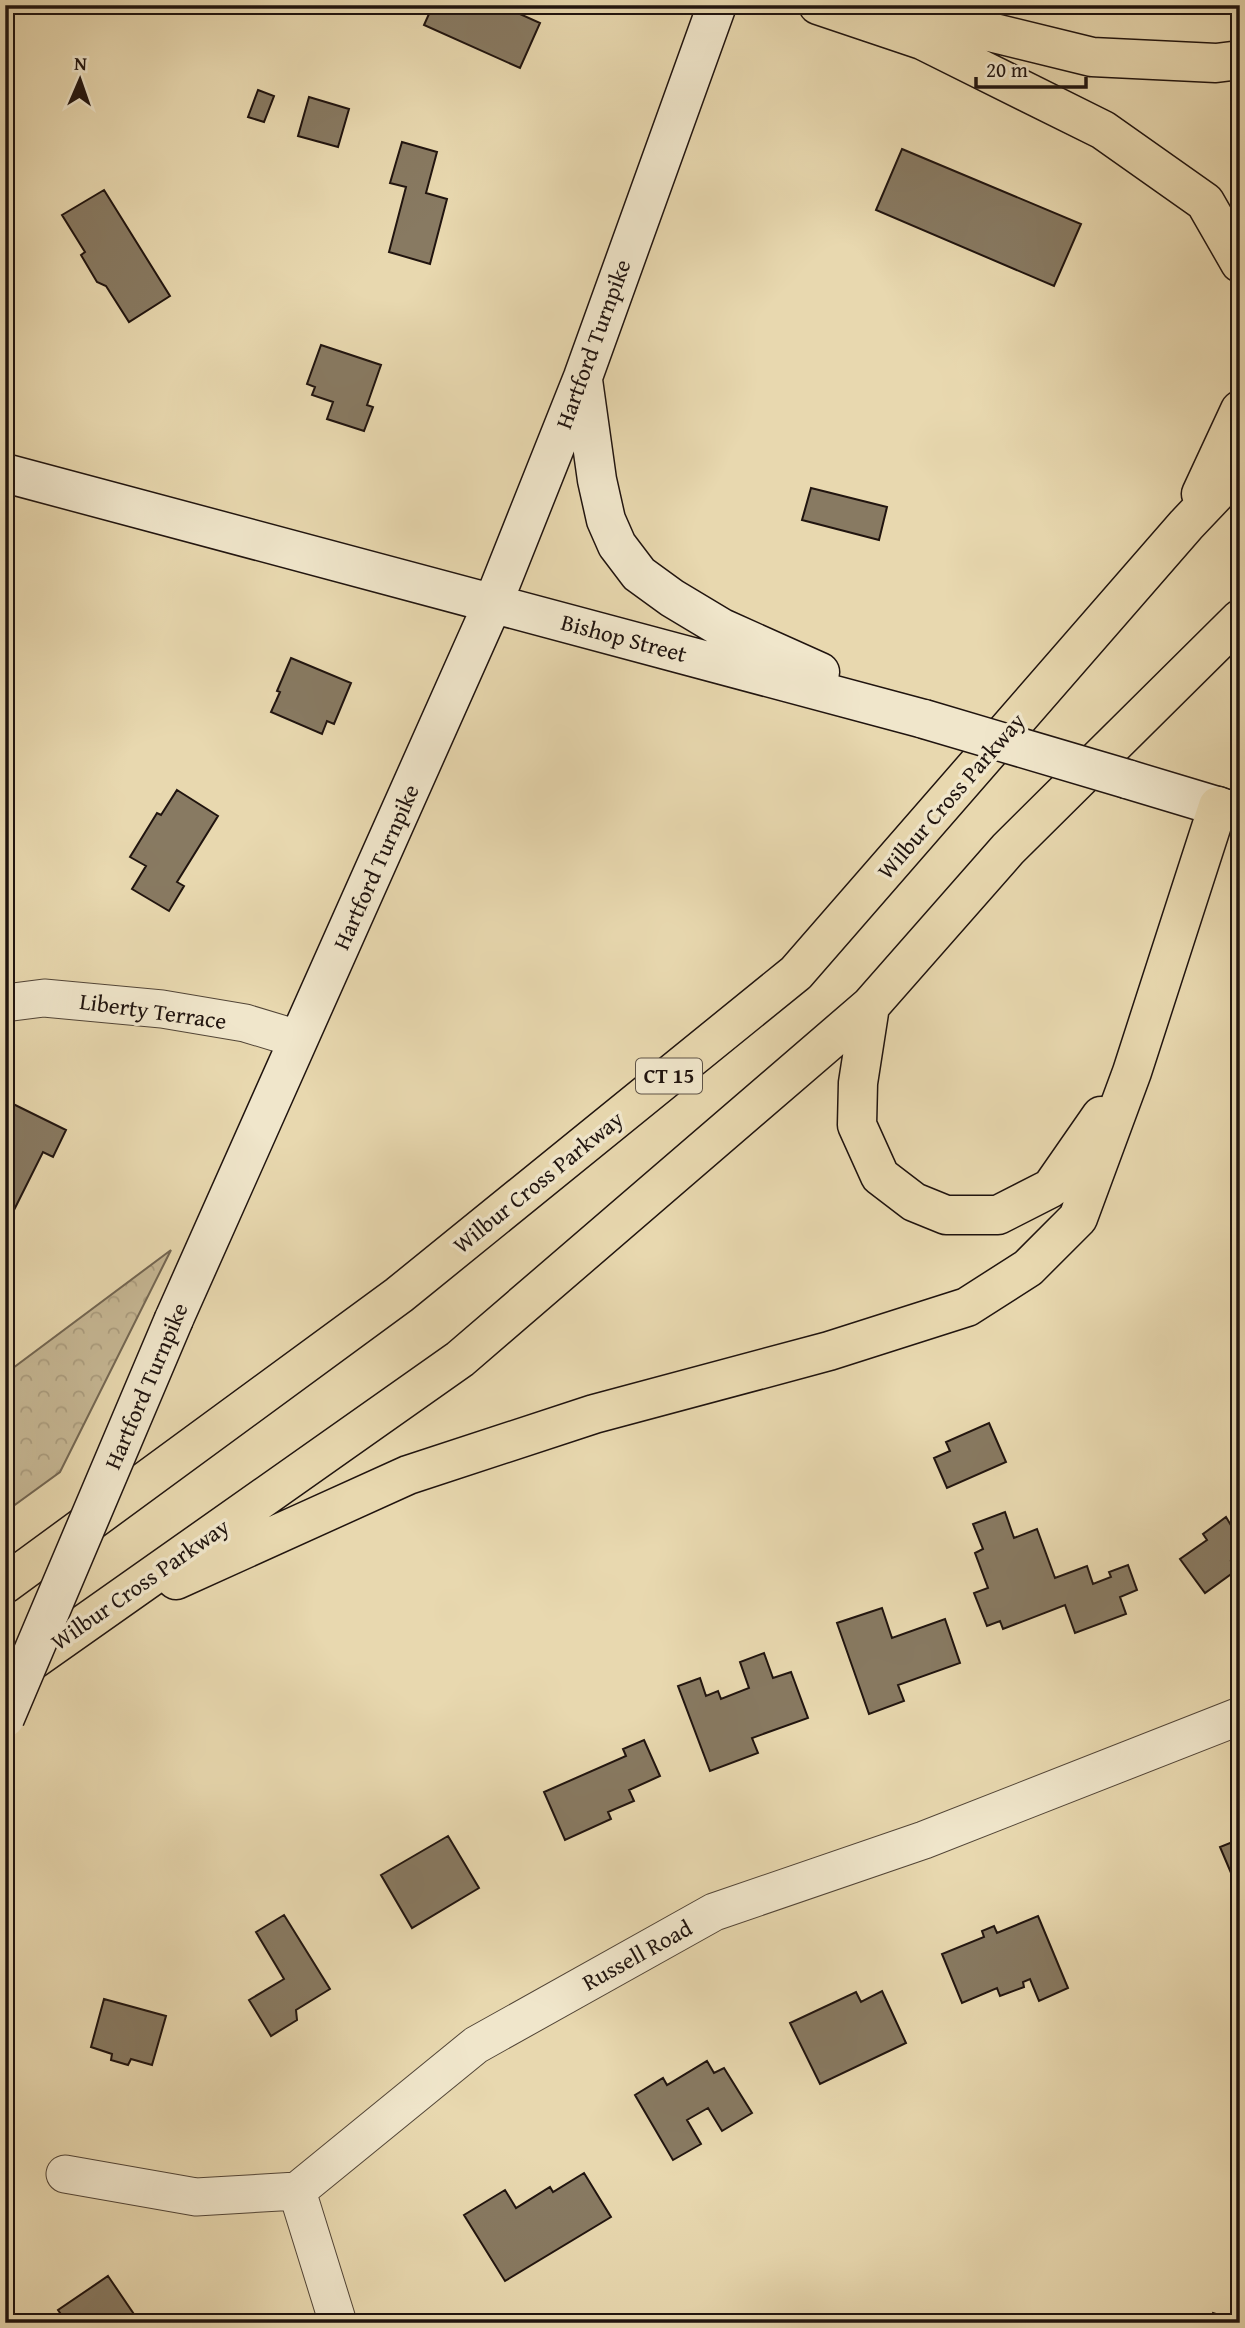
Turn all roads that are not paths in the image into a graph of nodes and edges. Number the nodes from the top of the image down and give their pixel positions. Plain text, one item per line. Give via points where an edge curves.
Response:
1 (717, 5) edge
2 (818, 5) edge
3 (904, 5) edge
4 (1240, 60) edge
5 (1240, 263) edge
6 (583, 377) junction
7 (1240, 410) edge
8 (1240, 468) edge
9 (5, 473) edge
10 (1186, 525) junction
11 (493, 603) junction
12 (1240, 619) edge
13 (924, 719) junction
14 (1229, 809) edge
15 (5, 1003) edge
16 (870, 1006) junction
17 (298, 1039) junction
18 (1132, 1072) junction
19 (5, 1584) edge
20 (91, 1618) junction
21 (5, 1679) edge
22 (1240, 1716) edge
23 (5, 1718) edge
24 (65, 2174) dead end
25 (297, 2191) junction
26 (338, 2323) edge

1 - 6 main road, Hartford Turnpike
2 - 5 highway via 922,40 1103,130 1205,202
3 - 4 highway via 949,22 1092,57 1216,64
6 - 11 main road, Hartford Turnpike
6 - 13 main road via 606,520 617,545 639,574 722,628
7 - 10 highway
8 - 10 highway, Wilbur Cross Parkway / CT 15
9 - 11 main road, Bishop Street
10 - 19 highway, Wilbur Cross Parkway / CT 15 via 796,973 399,1295
11 - 13 main road, Bishop Street
11 - 17 main road, Hartford Turnpike
12 - 16 highway, Wilbur Cross Parkway via 1009,849
13 - 14 main road, Bishop Street, bridge
14 - 18 highway
15 - 17 street, Liberty Terrace via 44,998 162,1009 245,1023
16 - 18 highway via 858,1083 858,1125 880,1176 914,1202 946,1215 998,1215 1051,1188
16 - 20 highway, Wilbur Cross Parkway via 460,1359
17 - 23 main road, Hartford Turnpike, bridge
18 - 20 highway via 1078,1217 1028,1268 967,1307 829,1351 594,1414 408,1475
20 - 21 highway, Wilbur Cross Parkway
22 - 25 street, Russell Road via 924,1840 714,1912 476,2045
24 - 25 street via 196,2196
25 - 26 street

